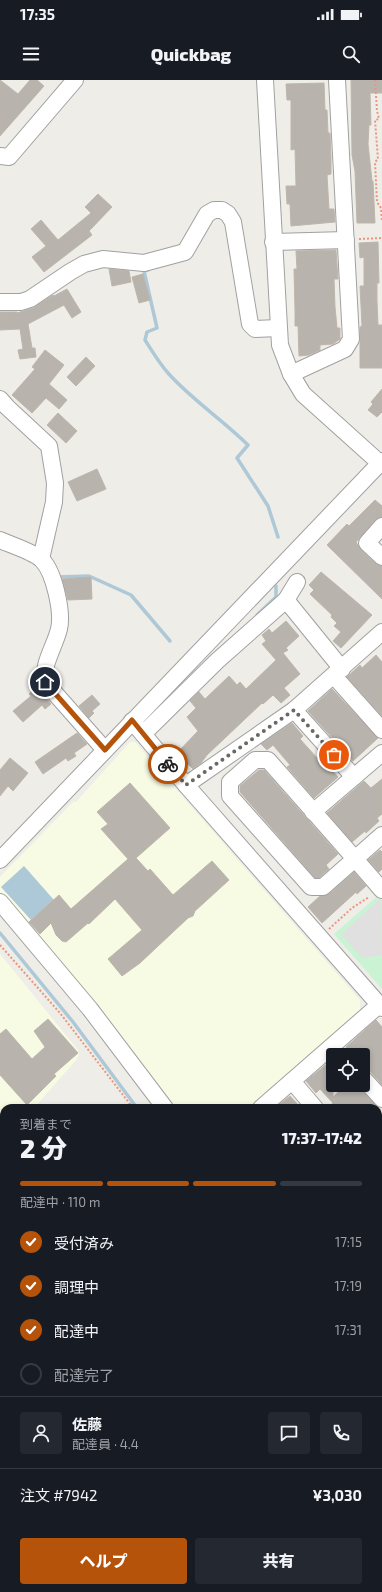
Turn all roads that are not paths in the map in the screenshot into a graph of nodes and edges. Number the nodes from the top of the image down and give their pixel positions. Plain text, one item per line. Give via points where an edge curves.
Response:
1 (75, 80) edge
2 (265, 80) edge
3 (338, 80) edge
4 (0, 156) edge
5 (346, 240) junction
6 (273, 242) junction
7 (0, 302) edge
8 (278, 328) junction
9 (290, 374) junction
10 (0, 398) edge
11 (381, 463) edge
12 (382, 526) edge
13 (0, 540) edge
14 (382, 557) edge
15 (41, 559) junction
16 (297, 582) dead end
17 (286, 600) junction
18 (241, 627) junction
19 (378, 643) edge
20 (338, 673) junction
21 (294, 710) junction
22 (132, 720) junction
23 (382, 730) edge
24 (143, 734) junction
25 (105, 750) junction
26 (382, 752) edge
27 (354, 777) junction
28 (186, 785) junction
29 (313, 812) junction
30 (382, 835) edge
31 (355, 859) junction
32 (0, 860) edge
33 (381, 889) edge
34 (0, 902) edge
35 (381, 1006) edge
36 (340, 1048) edge
37 (326, 1058) edge
38 (292, 1081) junction
39 (370, 1086) edge
40 (382, 1099) edge
41 (162, 1104) edge
42 (266, 1104) edge
43 (312, 1104) edge

1 - 4 street via 9,157
2 - 6 street
3 - 5 street
5 - 6 street
5 - 9 street via 351,339 345,349
6 - 8 street
7 - 8 street via 21,302 30,299 84,264 103,259 144,264 185,252 207,214 214,210 222,210 228,214 232,222 250,324 255,330
8 - 9 street via 280,345
9 - 11 street via 303,394
10 - 15 street via 48,446 55,489
11 - 18 street
12 - 14 street via 367,543
13 - 15 street
15 - 25 street via 57,595 61,617 46,666 45,682
16 - 17 street
17 - 18 street
17 - 20 street
18 - 22 street
18 - 24 street via 217,661
19 - 20 street
20 - 21 street
20 - 23 street
21 - 27 street
21 - 28 street
22 - 24 street
22 - 25 street
24 - 28 street
25 - 32 street
26 - 27 street
27 - 29 street
28 - 35 street
29 - 31 street
29 - 31 street via 268,760 255,760 230,782 230,796 311,887 323,887
30 - 31 street
31 - 33 street
34 - 41 street via 90,1009
35 - 36 street
37 - 38 street
38 - 42 street
38 - 43 street
39 - 40 street

